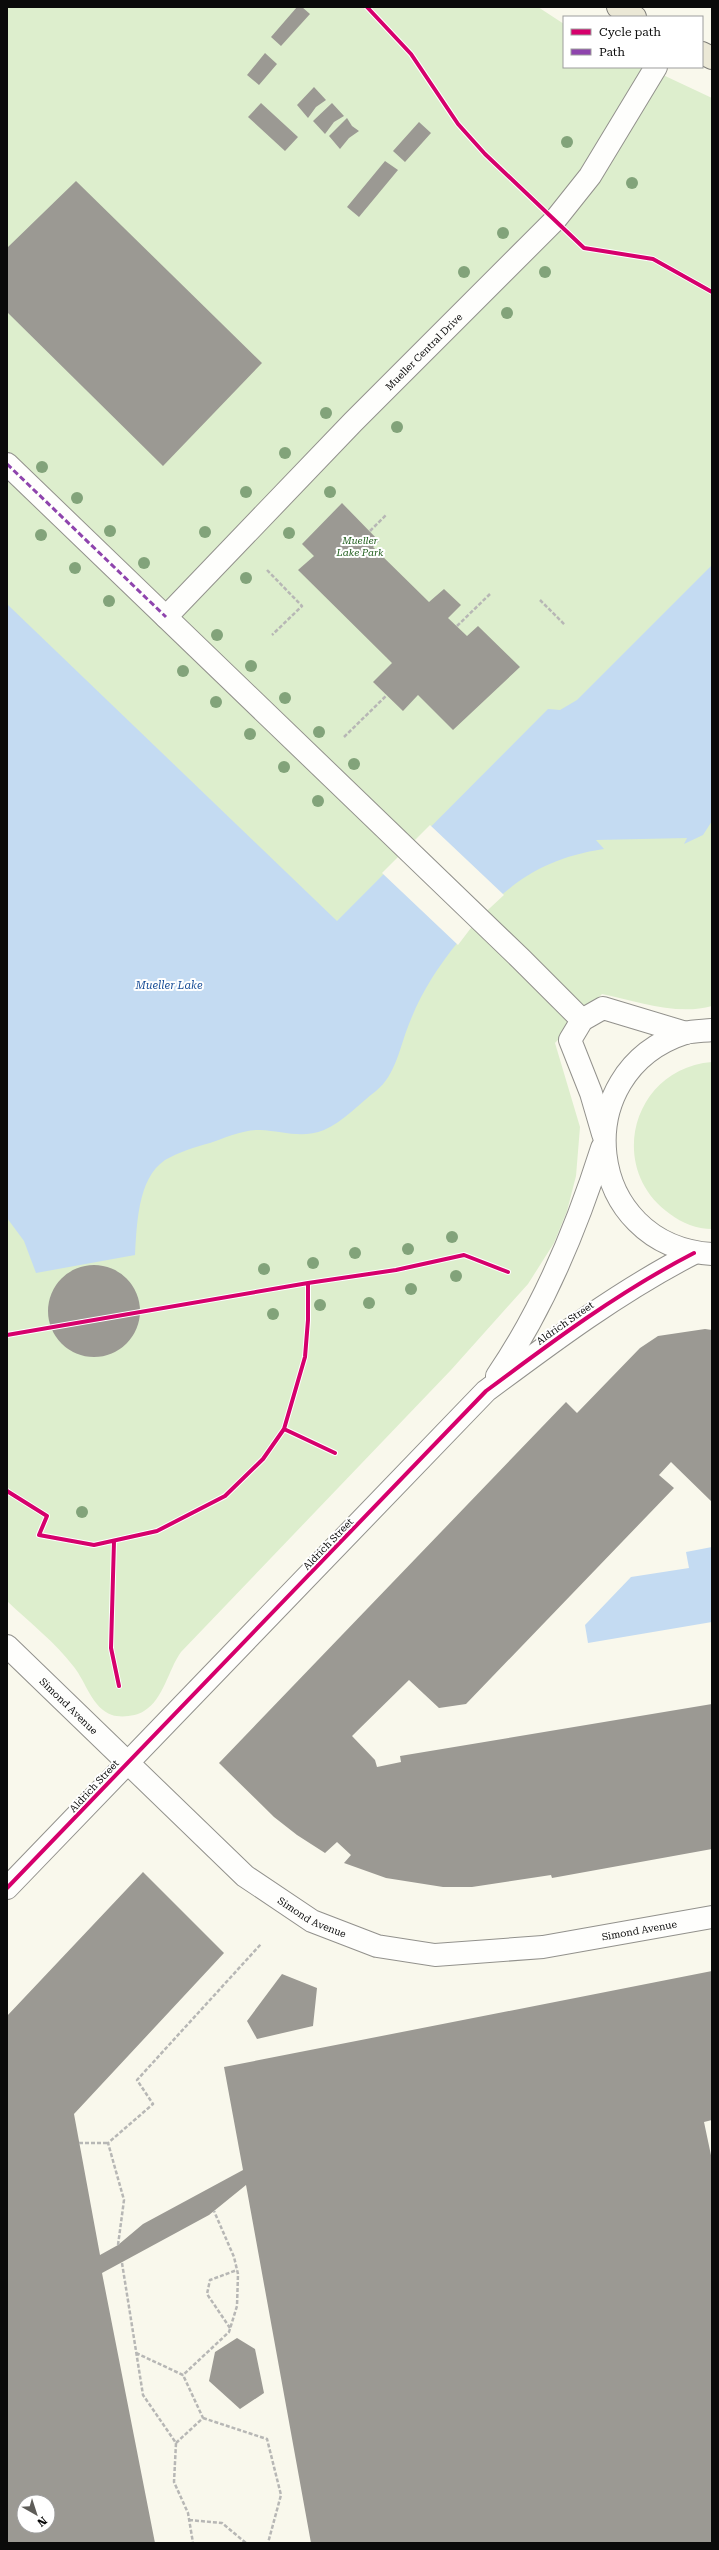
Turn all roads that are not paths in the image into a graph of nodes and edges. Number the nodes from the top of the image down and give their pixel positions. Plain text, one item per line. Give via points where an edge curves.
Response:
1 (618, 7) edge
2 (633, 16) edge
3 (703, 54) edge
4 (712, 58) edge
5 (655, 68) edge
6 (7, 464) edge
7 (166, 617) junction
8 (582, 1020) junction
9 (712, 1030) edge
10 (686, 1033) junction
11 (603, 1140) junction
12 (703, 1253) edge
13 (486, 1392) junction
14 (7, 1646) edge
15 (127, 1763) junction
16 (7, 1888) edge
17 (712, 1916) edge

1 - 2 main road
3 - 4 main road
5 - 7 street, Mueller Central Drive via 590,176 555,220 358,417
6 - 7 street
7 - 8 street
8 - 10 street via 603,1008
8 - 11 street via 570,1040 591,1093
9 - 10 street
10 - 11 street, Aldrich Street via 666,1041 636,1062 616,1090
11 - 12 street via 611,1184 623,1206 637,1222 652,1235 672,1246
11 - 13 street, Aldrich Street via 586,1198 542,1298 513,1352
12 - 13 street, Aldrich Street via 654,1274 590,1316
13 - 15 street, Aldrich Street
14 - 15 street, Simond Avenue
15 - 16 street, Aldrich Street
15 - 17 street, Simond Avenue via 245,1876 312,1921 377,1946 435,1955 543,1947

